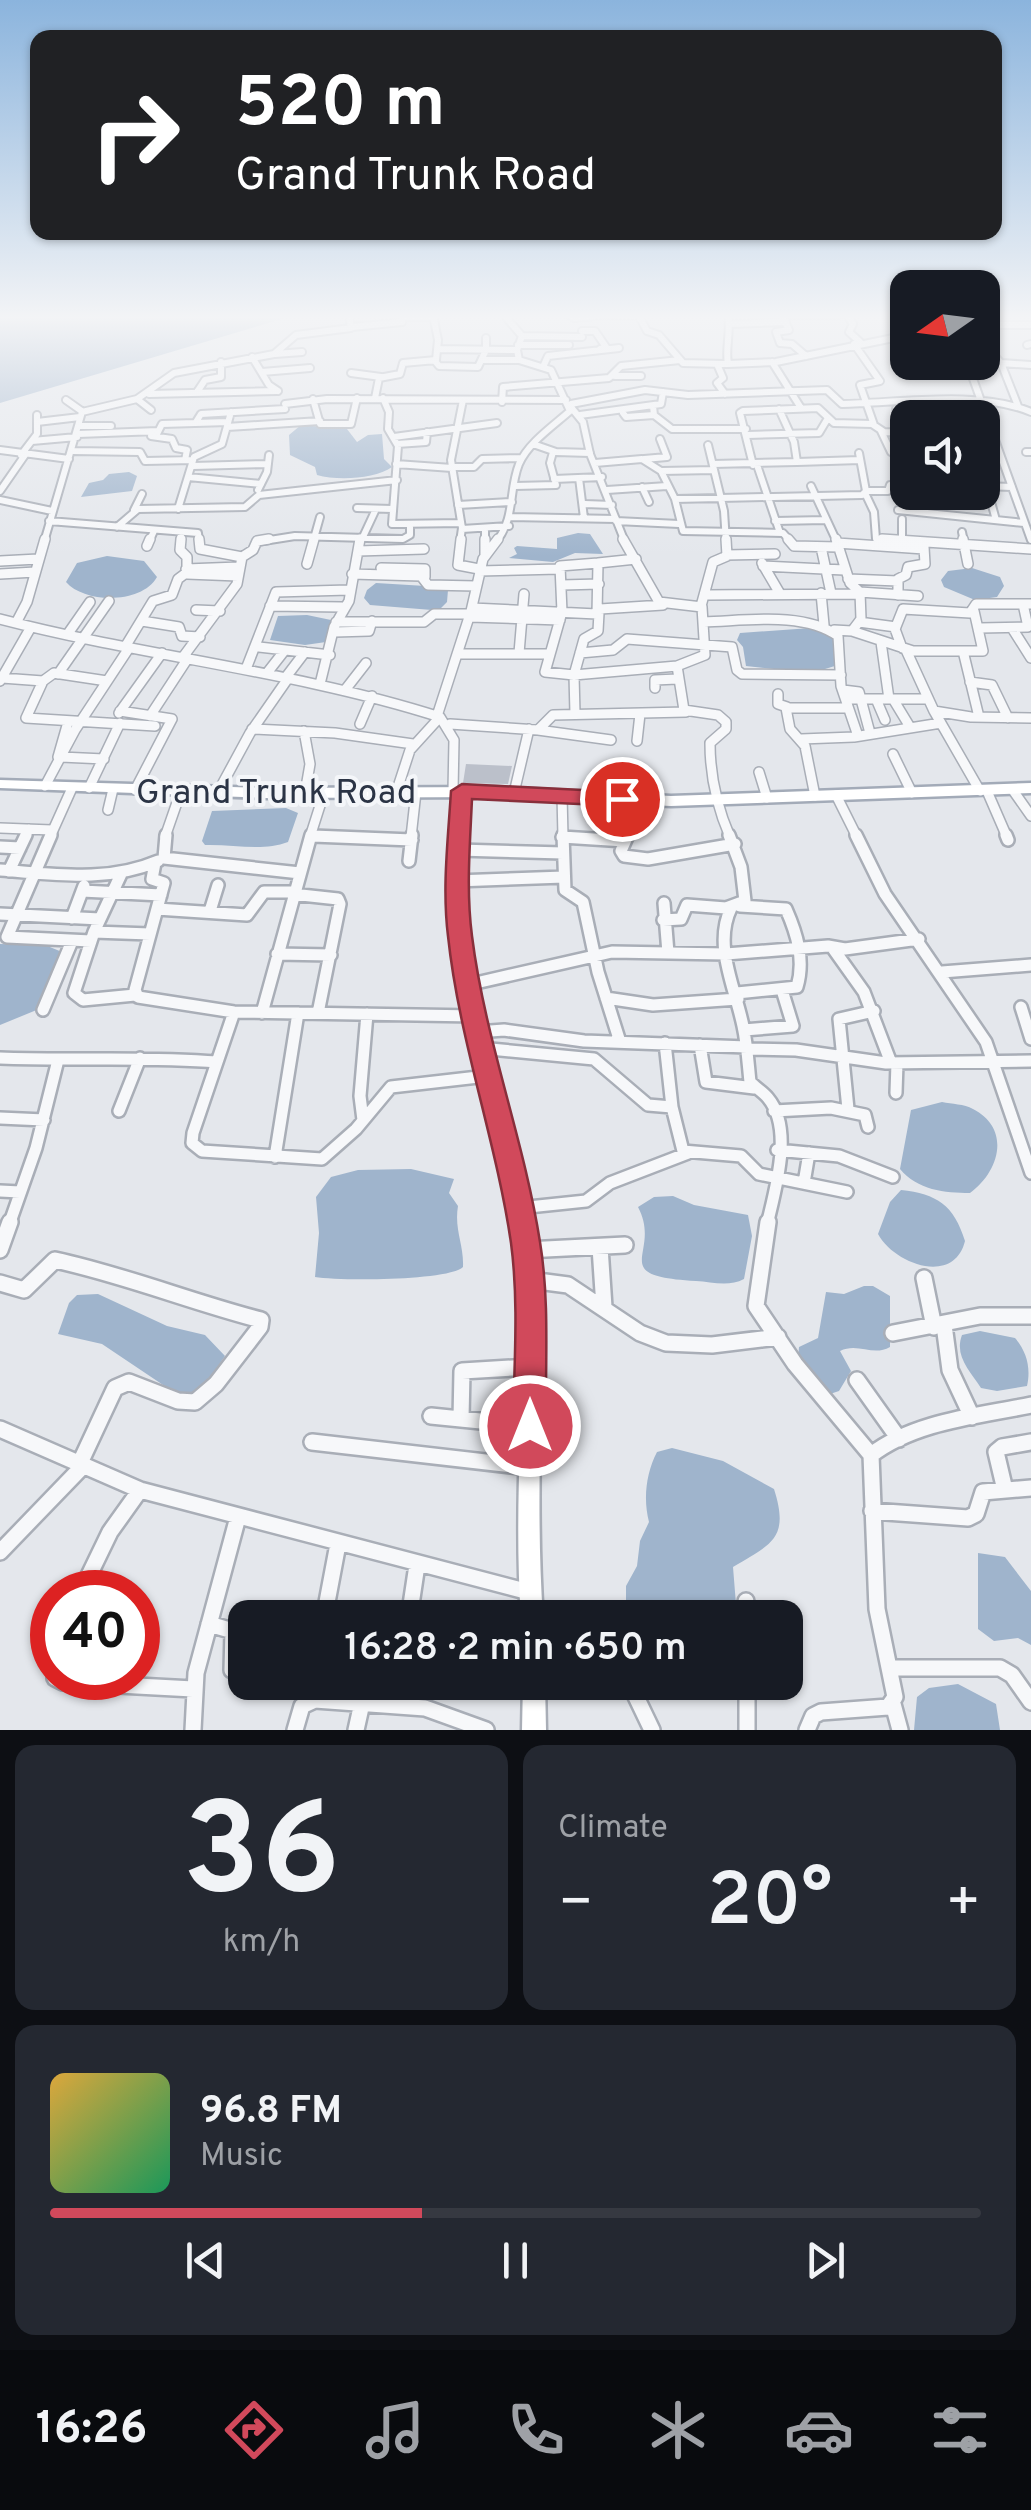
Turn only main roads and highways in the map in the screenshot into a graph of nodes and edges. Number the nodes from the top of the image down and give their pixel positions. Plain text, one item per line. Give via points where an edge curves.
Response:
1 (0, 785) edge
2 (1031, 788) edge

1 - 2 main road, Grand Trunk Road via 642,800

